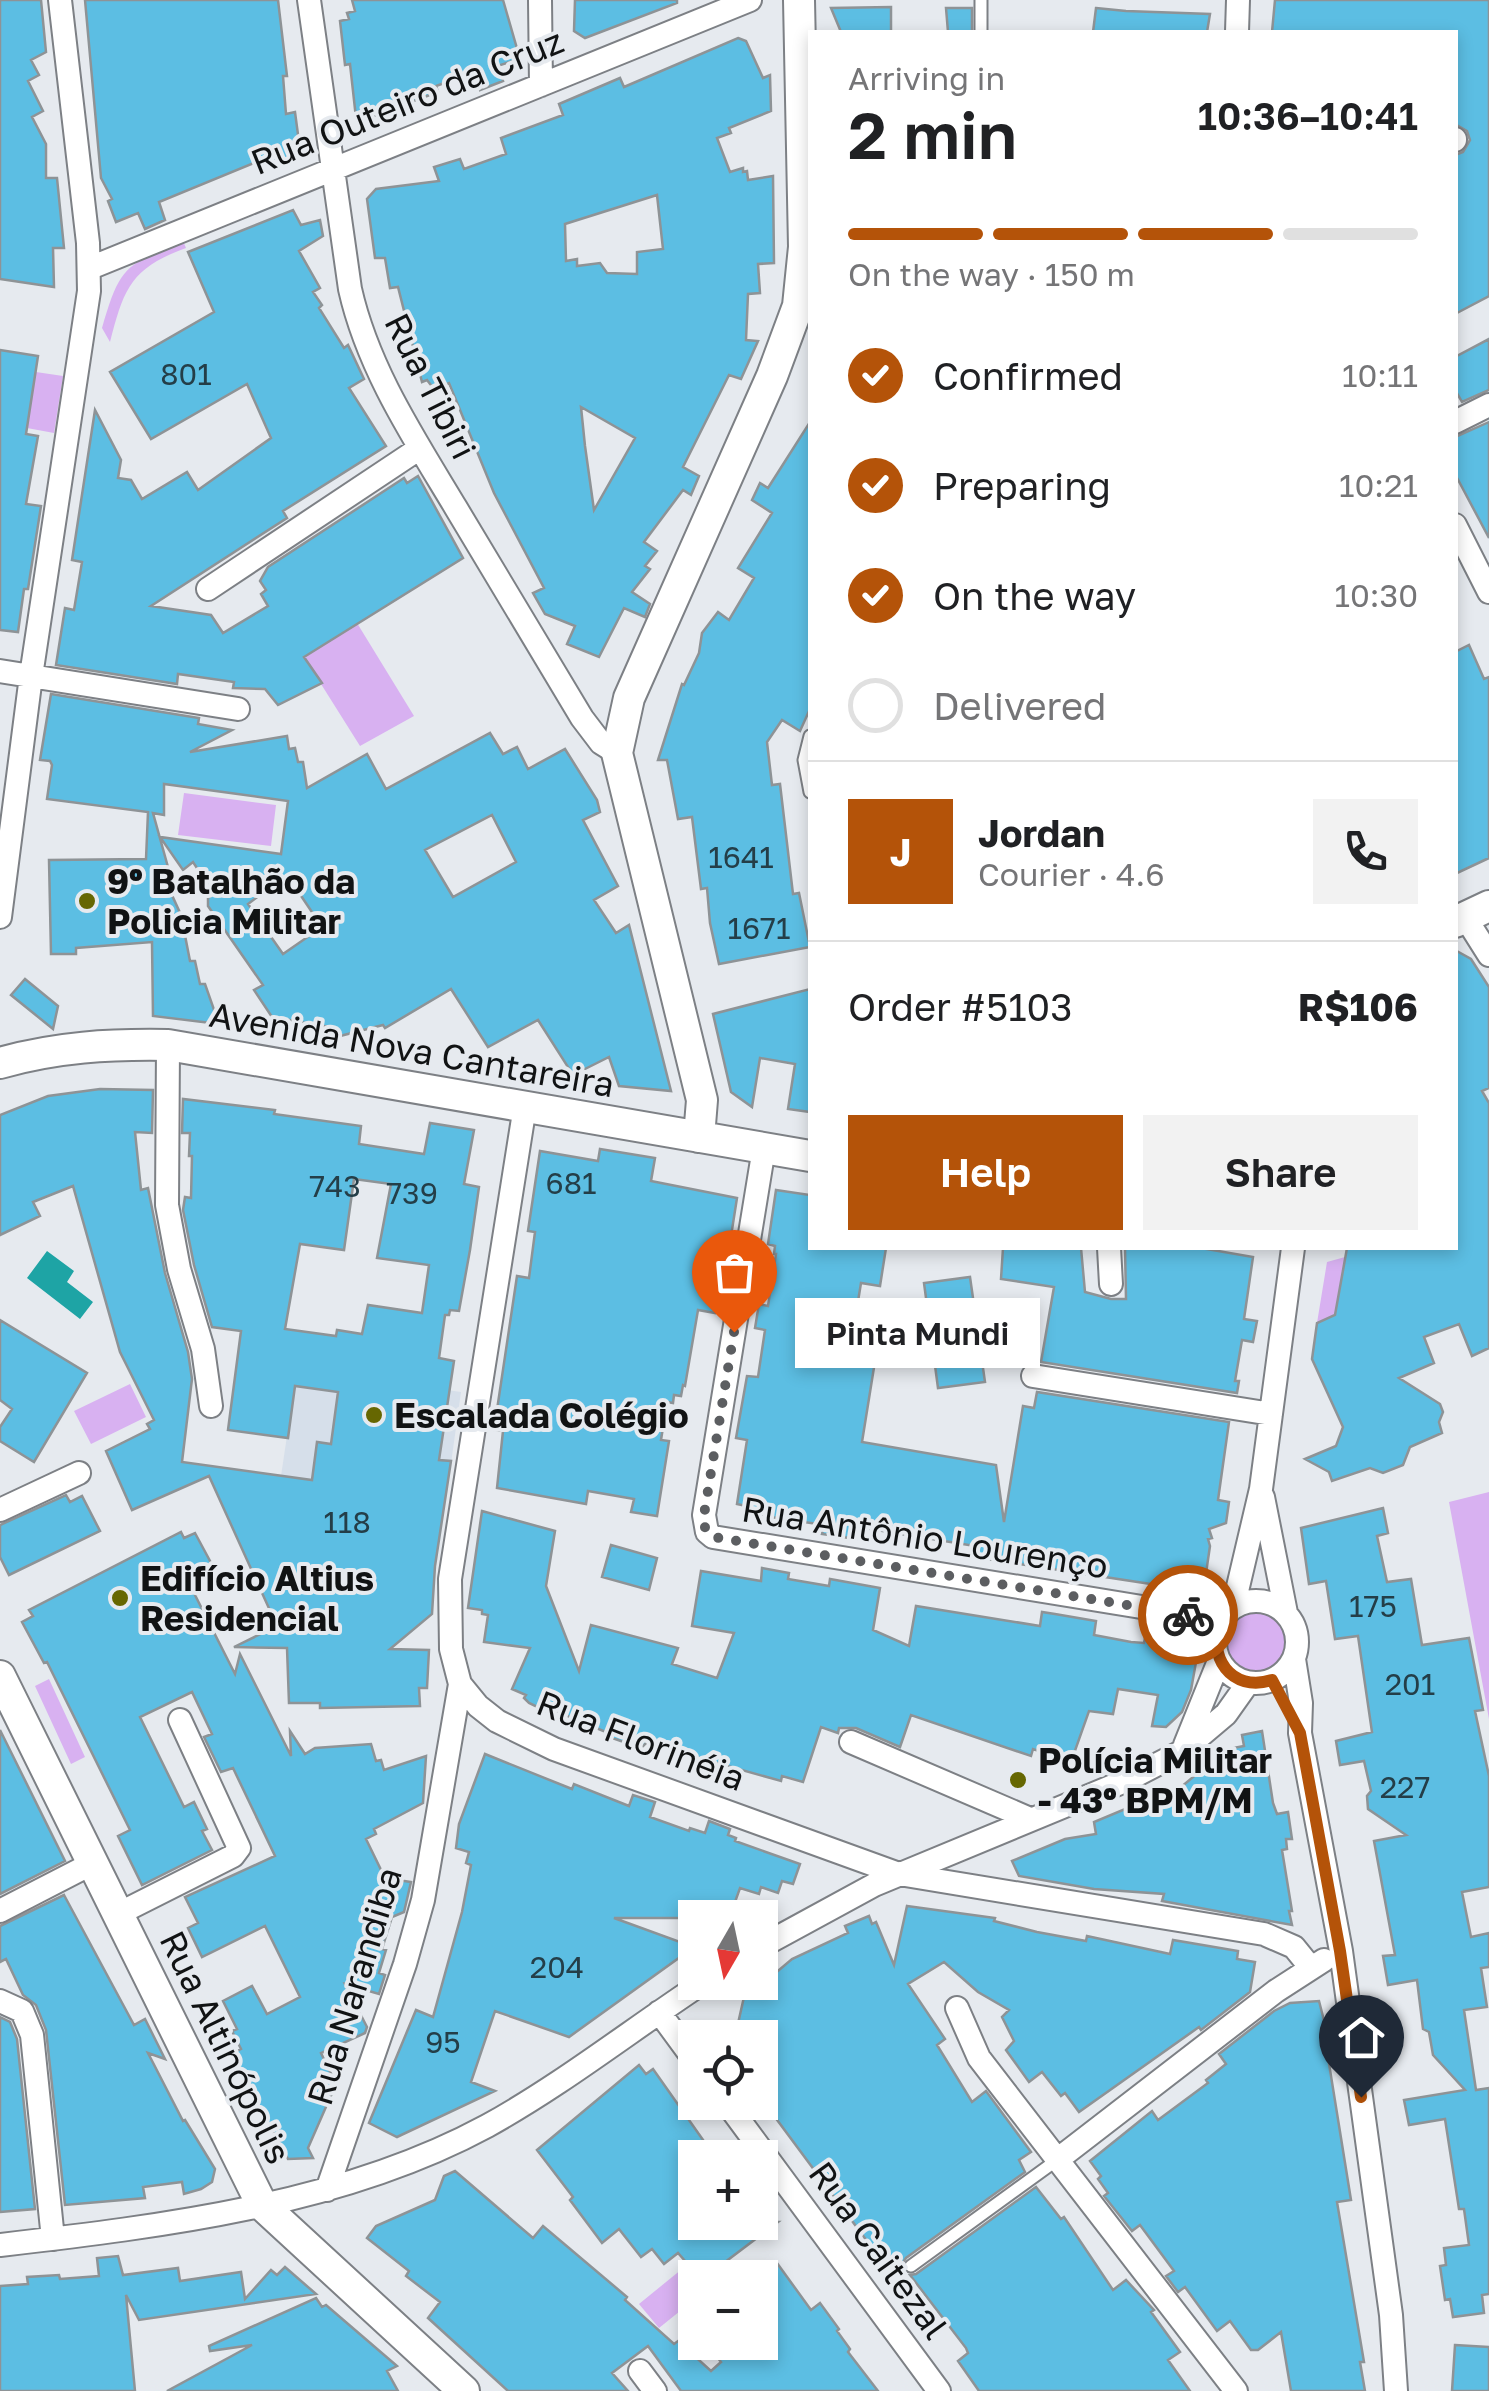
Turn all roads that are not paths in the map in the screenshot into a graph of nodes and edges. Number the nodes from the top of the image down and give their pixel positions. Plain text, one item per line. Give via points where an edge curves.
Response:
1 (60, 0) edge
2 (310, 0) edge
3 (540, 0) edge
4 (750, 0) edge
5 (800, 0) edge
6 (981, 0) edge
7 (1238, 0) edge
8 (981, 30) edge
9 (1237, 30) edge
10 (541, 85) junction
11 (806, 111) edge
12 (332, 168) junction
13 (90, 268) junction
14 (1489, 405) edge
15 (1458, 420) edge
16 (420, 448) junction
17 (1458, 531) edge
18 (208, 588) dead end
19 (1489, 592) edge
20 (0, 671) edge
21 (31, 676) junction
22 (238, 709) dead end
23 (808, 744) edge
24 (616, 753) junction
25 (808, 781) edge
26 (1470, 915) edge
27 (0, 917) edge
28 (1489, 954) edge
29 (168, 1046) junction
30 (0, 1063) edge
31 (524, 1106) junction
32 (699, 1137) junction
33 (764, 1148) junction
34 (808, 1156) edge
35 (1109, 1250) edge
36 (1293, 1250) edge
37 (1112, 1284) dead end
38 (1033, 1376) dead end
39 (211, 1406) dead end
40 (1271, 1414) junction
41 (80, 1473) dead end
42 (1261, 1489) junction
43 (0, 1510) edge
44 (1227, 1614) junction
45 (1286, 1614) junction
46 (1294, 1659) junction
47 (1219, 1661) junction
48 (0, 1676) edge
49 (1260, 1682) junction
50 (460, 1684) junction
51 (180, 1720) dead end
52 (1300, 1733) junction
53 (851, 1742) dead end
54 (1182, 1752) junction
55 (1030, 1819) junction
56 (961, 1848) junction
57 (842, 1853) junction
58 (93, 1862) junction
59 (899, 1874) junction
60 (980, 1886) junction
61 (849, 1898) junction
62 (0, 1911) edge
63 (118, 1914) junction
64 (778, 1937) edge
65 (1340, 1951) junction
66 (1311, 1968) junction
67 (678, 1999) edge
68 (0, 2001) edge
69 (957, 2008) dead end
70 (659, 2012) junction
71 (678, 2037) edge
72 (739, 2120) edge
73 (1057, 2160) junction
74 (326, 2190) junction
75 (262, 2205) junction
76 (53, 2239) junction
77 (0, 2245) edge
78 (912, 2266) dead end
79 (640, 2371) dead end
80 (464, 2391) edge
81 (655, 2391) edge
82 (939, 2391) edge
83 (1236, 2391) edge
84 (1396, 2391) edge

1 - 13 street
2 - 12 street, Rua Tibiri
3 - 10 street
4 - 10 street, Rua Outeiro da Cruz
5 - 11 main road
6 - 8 lane
7 - 9 street
10 - 12 street, Rua Outeiro da Cruz
11 - 24 main road via 798,306 629,698
12 - 13 street, Rua Outeiro da Cruz
12 - 16 street, Rua Tibiri via 359,330
13 - 21 street
14 - 15 street
16 - 18 street
16 - 24 street, Rua Tibiri via 582,718
17 - 19 street
20 - 21 street
21 - 22 street
21 - 27 street
23 - 25 lane
24 - 32 main road via 702,1100
26 - 28 street
29 - 30 main road, Avenida Nova Cantareira via 81,1046
29 - 31 main road, Avenida Nova Cantareira
29 - 39 street via 167,1205
31 - 32 main road, Avenida Nova Cantareira
31 - 50 street via 450,1579
32 - 33 main road, Avenida Nova Cantareira
33 - 34 main road, Avenida Nova Cantareira
33 - 44 street, Rua Antônio Lourenço via 706,1532
35 - 37 street
36 - 40 street
38 - 40 street
40 - 42 street
41 - 43 street
42 - 44 street
42 - 45 street
44 - 45 street via 1260,1601
44 - 47 street via 1216,1633
45 - 46 street via 1297,1635
46 - 49 street via 1281,1676
46 - 52 street
47 - 49 street via 1231,1675
47 - 54 street
48 - 58 main road, Rua Altinópolis
49 - 52 street
49 - 54 street
50 - 57 street, Rua Florinéia via 497,1721 554,1749
50 - 74 street, Rua Narandiba via 423,1900
51 - 63 street via 238,1852
52 - 65 street
53 - 55 street
54 - 55 street
55 - 56 street
56 - 59 street
56 - 60 street via 963,1874
57 - 59 street, Rua Florinéia
57 - 61 street via 855,1884
58 - 62 street
58 - 63 main road, Rua Altinópolis
59 - 60 street, Rua Florinéia
59 - 61 street
60 - 66 street, Rua Florinéia via 1276,1936
61 - 64 street
63 - 75 main road, Rua Altinópolis
65 - 66 street
65 - 84 street
66 - 73 street
67 - 70 street
68 - 76 street via 22,2011 32,2035
69 - 73 street via 979,2058
70 - 71 street
70 - 74 street via 486,2126
72 - 82 street, Rua Caitezal
73 - 78 lane
73 - 83 street
74 - 75 street
75 - 76 street
75 - 80 main road, Rua Altinópolis
76 - 77 street
79 - 81 street

